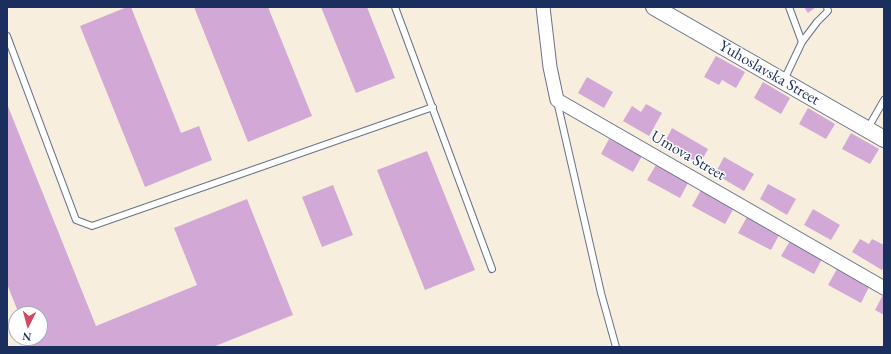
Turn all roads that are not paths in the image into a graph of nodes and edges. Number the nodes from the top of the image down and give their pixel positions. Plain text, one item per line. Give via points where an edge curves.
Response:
1 (395, 7) edge
2 (543, 7) edge
3 (654, 7) edge
4 (789, 7) edge
5 (827, 7) edge
6 (7, 36) edge
7 (802, 42) junction
8 (783, 81) junction
9 (557, 100) junction
10 (884, 100) edge
11 (433, 107) junction
12 (868, 130) junction
13 (884, 139) edge
14 (492, 269) dead end
15 (884, 288) edge
16 (616, 347) edge

1 - 11 lane
2 - 9 street via 550,67
3 - 8 street, Yuhoslavska Street
4 - 7 lane
5 - 7 lane via 828,11
6 - 11 lane via 76,220 92,226
7 - 8 lane
8 - 12 street, Yuhoslavska Street
9 - 15 street, Umova Street
9 - 16 lane via 601,293
10 - 12 lane
11 - 14 lane
12 - 13 street, Yuhoslavska Street

